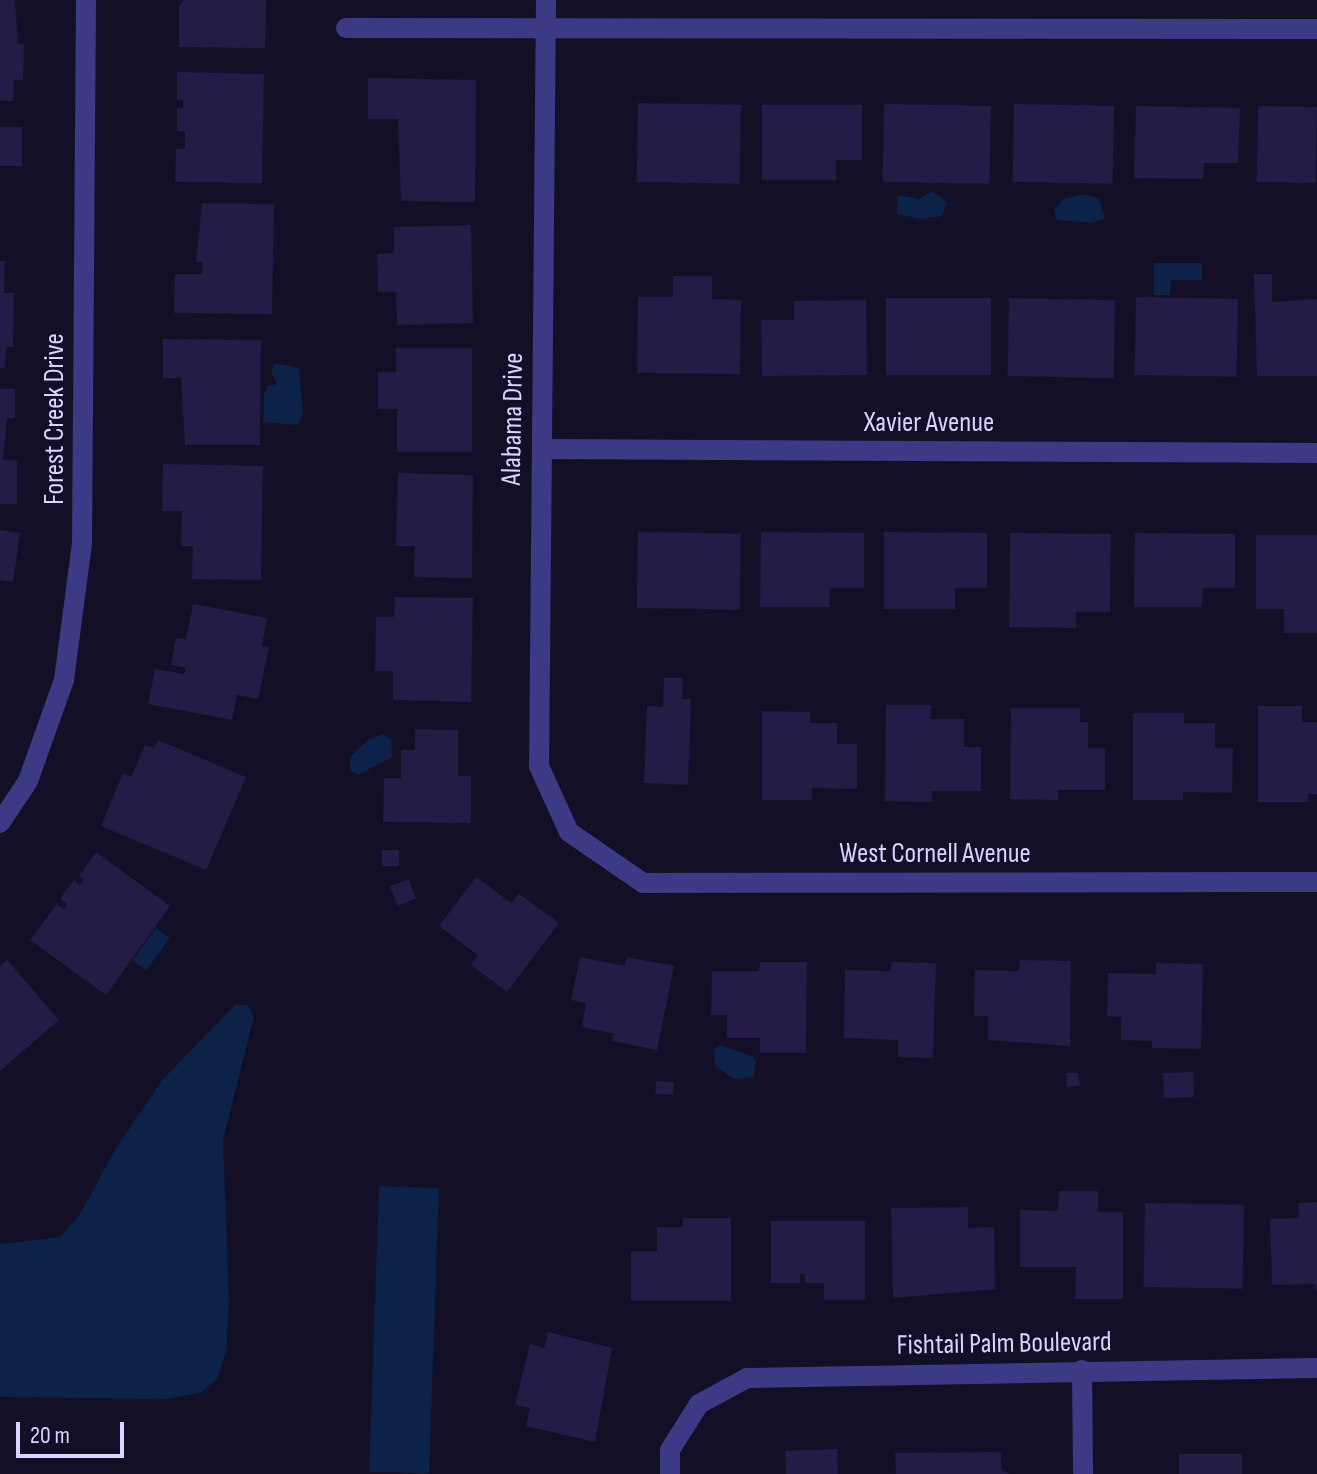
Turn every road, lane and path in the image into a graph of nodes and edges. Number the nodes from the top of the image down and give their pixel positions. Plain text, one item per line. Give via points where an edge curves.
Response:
1 (86, 0) edge
2 (546, 0) edge
3 (346, 28) dead end
4 (545, 29) junction
5 (1317, 29) edge
6 (542, 449) junction
7 (1317, 453) edge
8 (0, 823) edge
9 (569, 832) joint
10 (1317, 882) edge
11 (1317, 1368) edge
12 (1082, 1370) junction
13 (670, 1474) edge
14 (1083, 1474) edge

1 - 8 street, Forest Creek Drive via 82,543 64,680 28,781
2 - 4 street, Alabama Drive
3 - 4 street
4 - 5 street
4 - 6 street, Alabama Drive
6 - 7 street, Xavier Avenue
6 - 9 street, Alabama Drive via 539,766
9 - 10 street, West Cornell Avenue via 643,883
11 - 12 street, Fishtail Palm Boulevard
12 - 13 street, Fishtail Palm Boulevard via 747,1378 699,1404 670,1450
12 - 14 street

